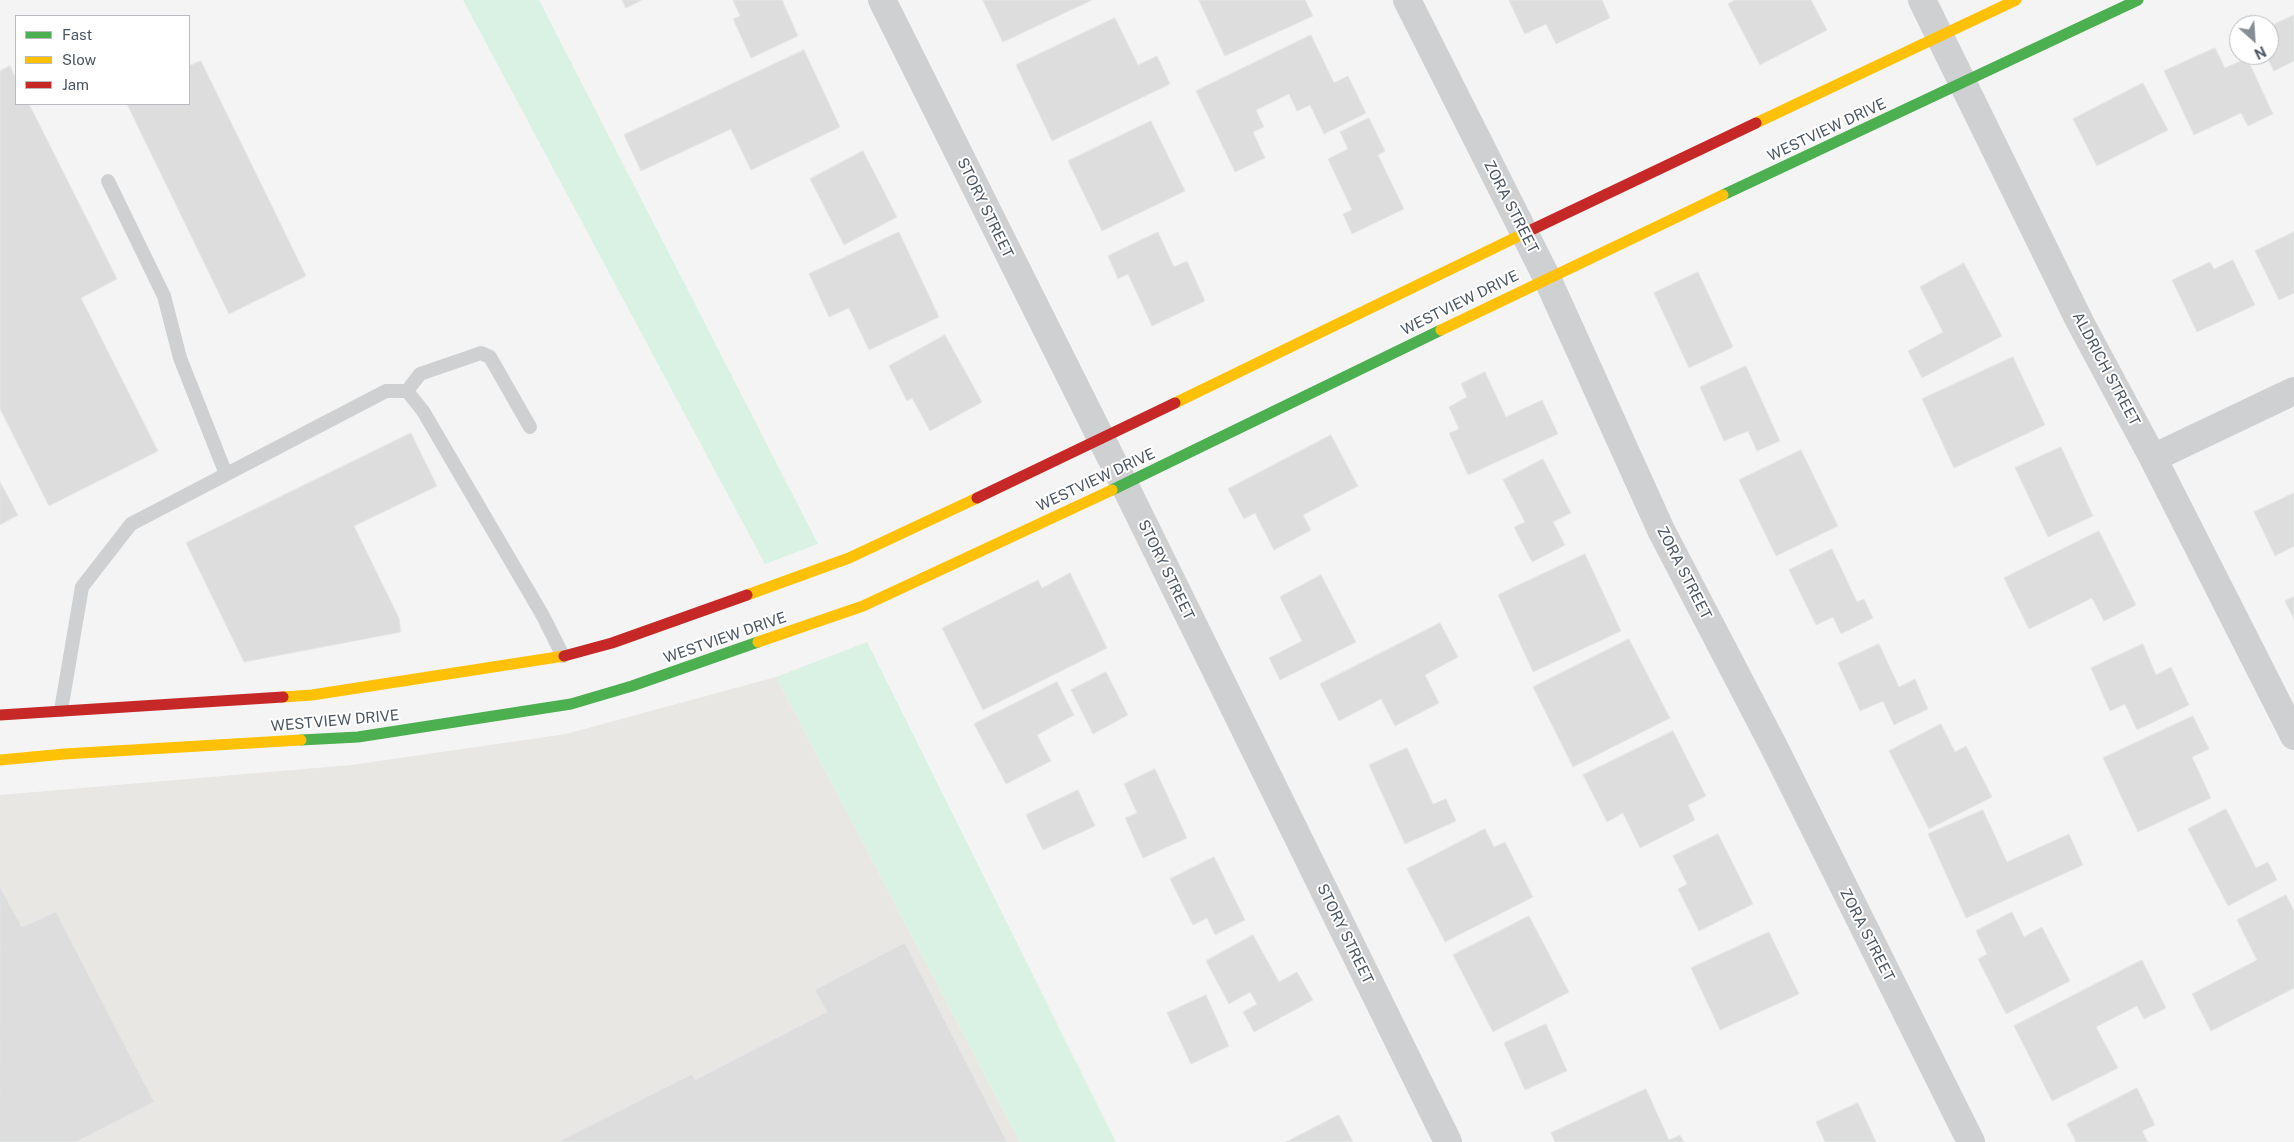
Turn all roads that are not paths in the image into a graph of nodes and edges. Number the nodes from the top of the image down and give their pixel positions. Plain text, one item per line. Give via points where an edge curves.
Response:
1 (882, 0) edge
2 (1407, 0) edge
3 (1922, 0) edge
4 (2016, 0) edge
5 (2138, 0) edge
6 (1940, 36) junction
7 (1963, 83) junction
8 (108, 181) dead end
9 (1524, 233) junction
10 (1547, 278) junction
11 (407, 391) junction
12 (2294, 391) edge
13 (530, 427) dead end
14 (1100, 439) junction
15 (2153, 458) junction
16 (226, 474) junction
17 (1124, 484) junction
18 (563, 656) junction
19 (62, 710) junction
20 (0, 716) edge
21 (2294, 736) edge
22 (0, 760) edge
23 (1448, 1142) edge
24 (1971, 1142) edge

1 - 14 street, STORY STREET
2 - 9 street, ZORA STREET
3 - 6 street, ALDRICH STREET
4 - 6 main road, WESTVIEW DRIVE
5 - 7 main road, WESTVIEW DRIVE
6 - 7 street, ALDRICH STREET
6 - 9 main road, WESTVIEW DRIVE
7 - 10 main road, WESTVIEW DRIVE
7 - 15 street, ALDRICH STREET via 2080,322
8 - 16 lane via 164,296 180,358
9 - 10 street, ZORA STREET
9 - 14 main road, WESTVIEW DRIVE
10 - 17 main road, WESTVIEW DRIVE
10 - 24 street, ZORA STREET via 1661,530 1773,745
11 - 13 lane via 420,374 481,353 490,357
11 - 16 lane via 386,391
11 - 18 lane via 423,411
12 - 15 street
14 - 17 street, STORY STREET
14 - 18 main road, WESTVIEW DRIVE via 849,558 612,643
15 - 21 street, ALDRICH STREET
16 - 19 lane via 131,524 82,587
17 - 22 main road, WESTVIEW DRIVE via 863,606 571,704 358,737
17 - 23 street, STORY STREET
18 - 19 main road, WESTVIEW DRIVE via 312,695 127,709
19 - 20 main road, WESTVIEW DRIVE

